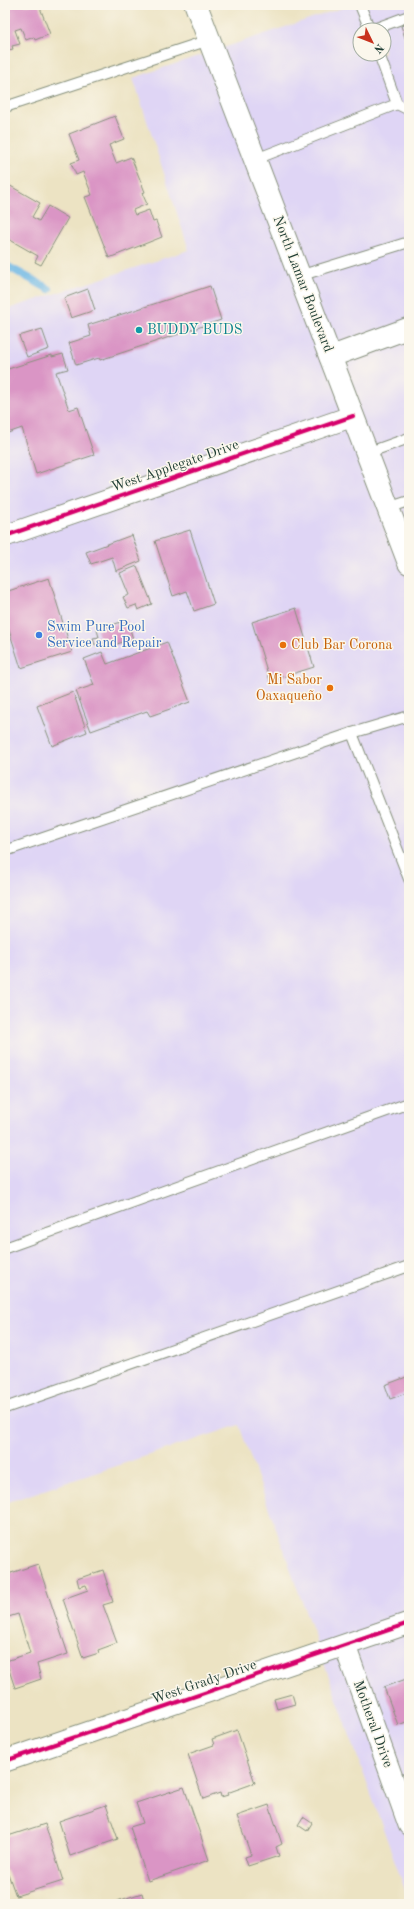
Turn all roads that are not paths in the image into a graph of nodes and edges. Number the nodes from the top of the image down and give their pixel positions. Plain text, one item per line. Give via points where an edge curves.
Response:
1 (197, 5) edge
2 (360, 5) edge
3 (409, 16) edge
4 (367, 22) edge
5 (392, 22) edge
6 (210, 40) junction
7 (382, 62) edge
8 (397, 104) junction
9 (5, 107) edge
10 (409, 110) edge
11 (256, 159) junction
12 (409, 242) edge
13 (299, 276) junction
14 (409, 328) edge
15 (330, 357) junction
16 (353, 416) junction
17 (409, 438) edge
18 (367, 453) junction
19 (409, 501) edge
20 (388, 508) junction
21 (5, 536) edge
22 (409, 563) edge
23 (409, 716) edge
24 (352, 733) junction
25 (5, 851) edge
26 (409, 879) edge
27 (409, 1103) edge
28 (5, 1248) edge
29 (409, 1266) edge
30 (5, 1408) edge
31 (409, 1623) edge
32 (345, 1646) junction
33 (5, 1760) edge
34 (409, 1826) edge

1 - 6 main road, North Lamar Boulevard
2 - 4 lane
3 - 5 lane
6 - 9 lane
6 - 11 main road, North Lamar Boulevard
7 - 8 lane
8 - 10 lane
8 - 11 lane
11 - 13 main road, North Lamar Boulevard
12 - 13 lane
13 - 15 main road, North Lamar Boulevard
14 - 15 street
15 - 16 main road, North Lamar Boulevard
16 - 18 main road, North Lamar Boulevard
16 - 21 street, West Applegate Drive
17 - 18 lane
18 - 20 main road, North Lamar Boulevard
19 - 20 lane
20 - 22 main road, North Lamar Boulevard
23 - 24 lane
24 - 25 lane
24 - 26 lane
27 - 28 lane
29 - 30 lane
31 - 32 street, West Grady Drive
32 - 33 street, West Grady Drive
32 - 34 street, Motheral Drive

